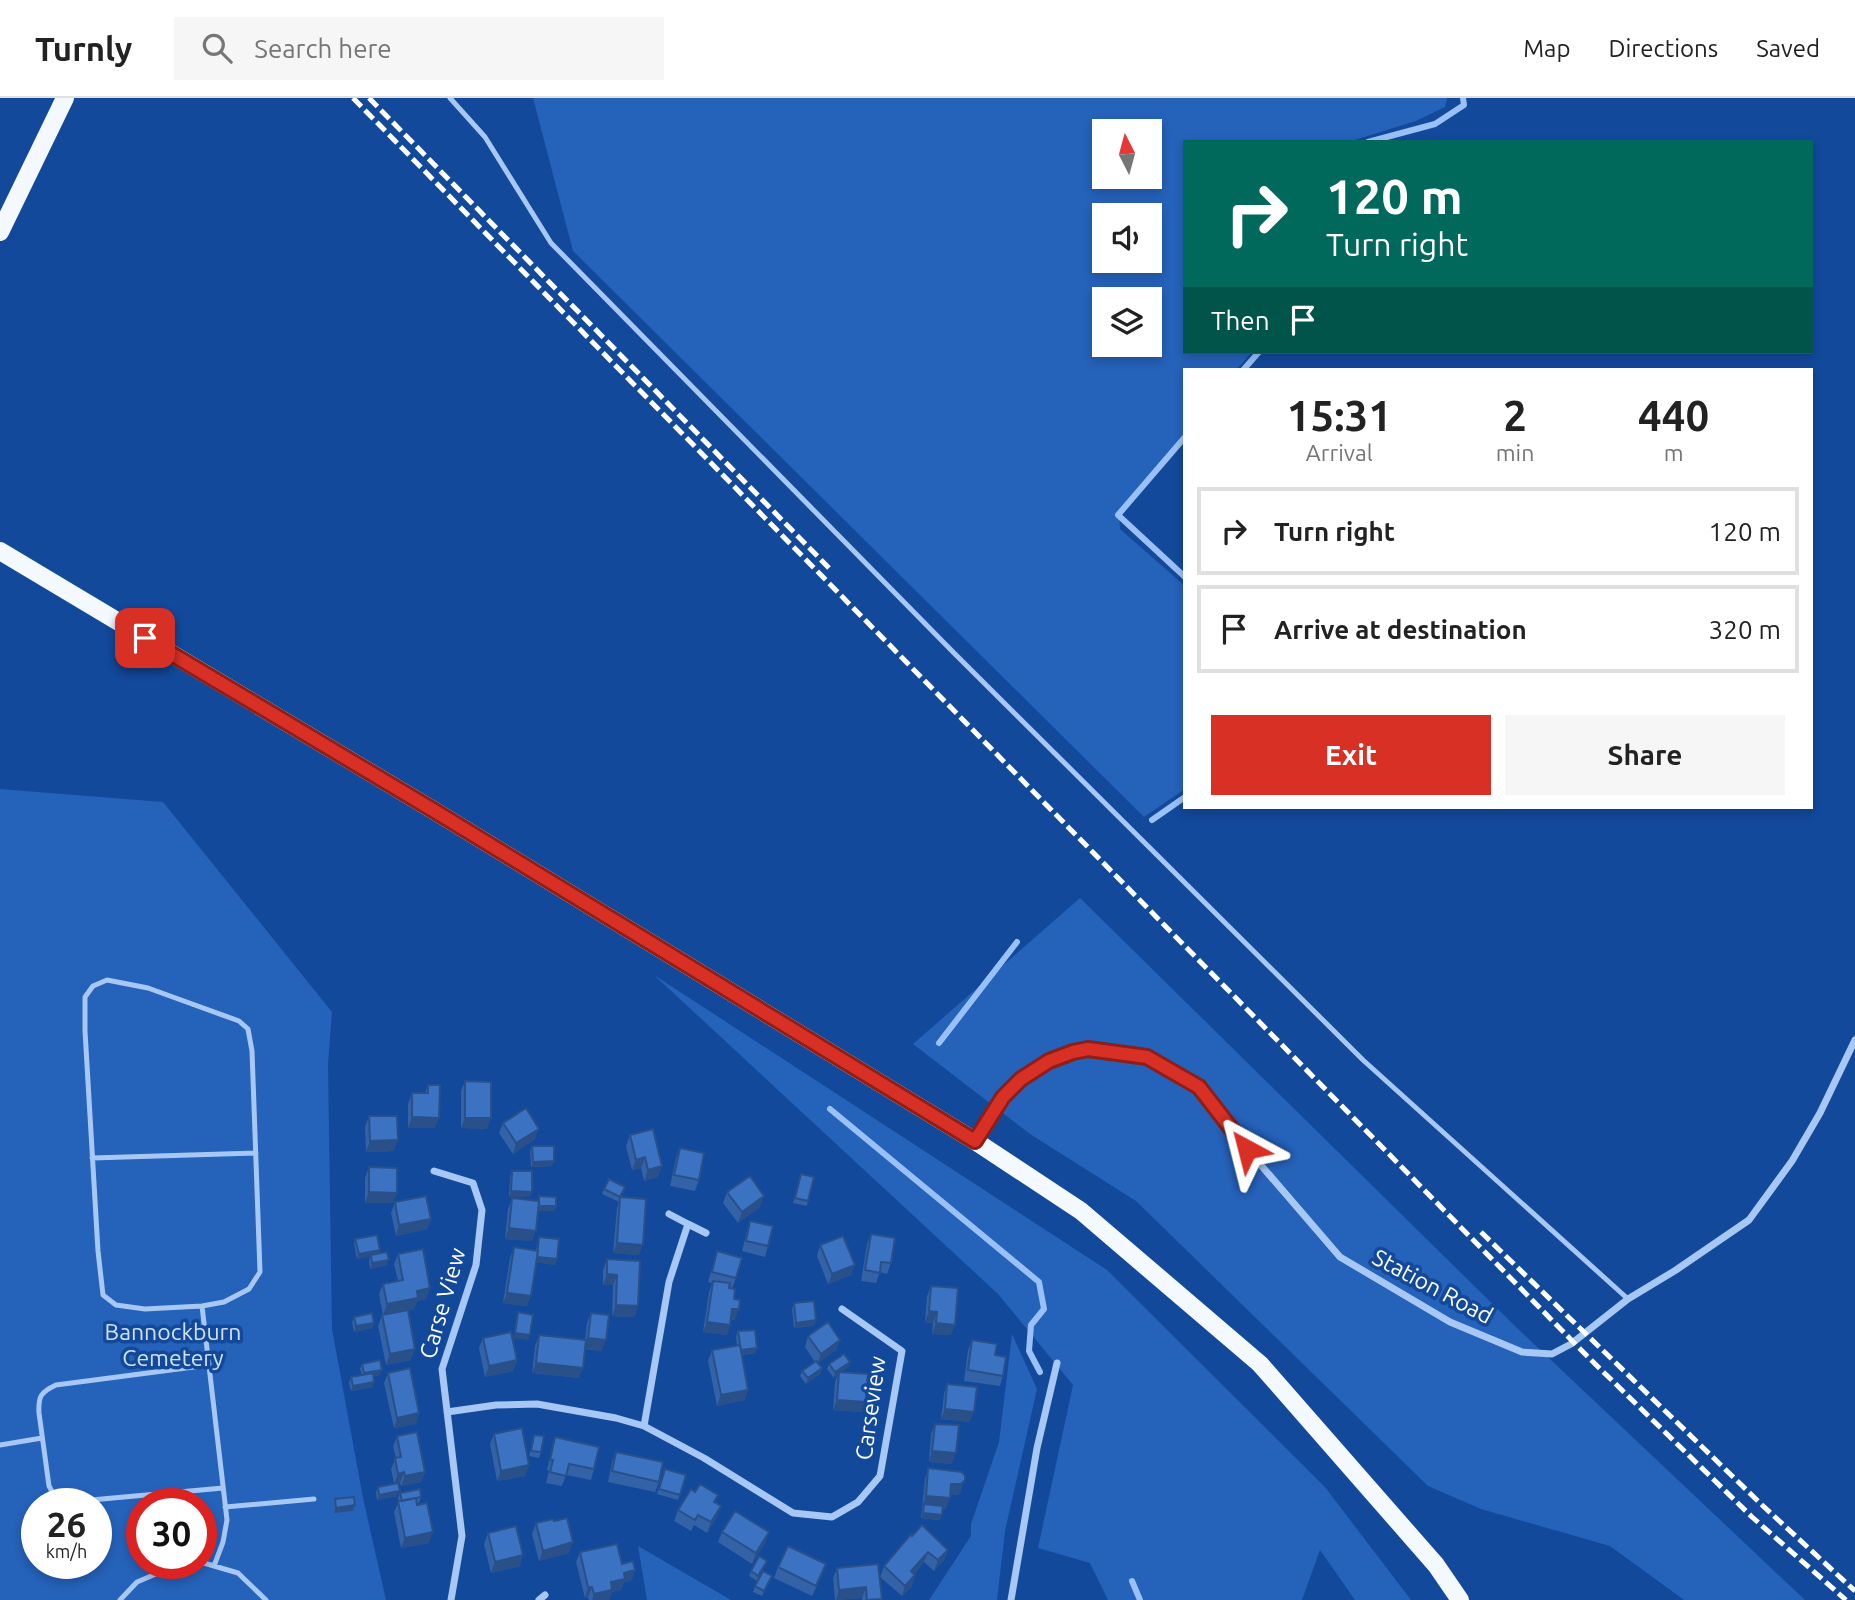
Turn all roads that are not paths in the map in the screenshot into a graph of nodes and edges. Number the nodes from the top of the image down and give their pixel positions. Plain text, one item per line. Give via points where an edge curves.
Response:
1 (65, 98) edge
2 (450, 98) edge
3 (0, 232) edge
4 (0, 551) edge
5 (1855, 1040) edge
6 (975, 1141) junction
7 (256, 1153) junction
8 (92, 1158) junction
9 (434, 1171) dead end
10 (669, 1214) dead end
11 (688, 1224) junction
12 (706, 1233) dead end
13 (1628, 1299) junction
14 (202, 1306) junction
15 (842, 1309) dead end
16 (1056, 1363) dead end
17 (209, 1364) junction
18 (447, 1412) junction
19 (644, 1426) junction
20 (42, 1438) junction
21 (0, 1445) edge
22 (223, 1488) junction
23 (314, 1499) dead end
24 (225, 1507) junction
25 (217, 1558) edge
26 (217, 1567) edge
27 (144, 1579) edge
28 (120, 1600) edge
29 (266, 1600) edge
30 (451, 1600) edge
31 (1011, 1600) edge
32 (1460, 1600) edge

1 - 3 main road
2 - 13 lane via 485,137 551,243 1363,1060
4 - 6 main road
5 - 13 street, Station Road via 1821,1113 1749,1220
6 - 13 street, Station Road via 1003,1097 1049,1061 1088,1049 1147,1057 1199,1087 1340,1257 1450,1322 1522,1352 1552,1354
6 - 32 main road via 1081,1211 1260,1364 1436,1565
7 - 8 lane
7 - 8 lane via 248,1029 239,1021 148,988 107,980 93,986 85,997
7 - 14 lane via 260,1272 249,1289 224,1302
8 - 14 lane via 103,1296 116,1305 145,1309
9 - 18 street, Carse View via 473,1183 482,1210 477,1265 442,1369
10 - 11 street
11 - 12 street
11 - 19 street via 669,1282
14 - 17 lane
15 - 19 street, Carseview via 902,1351 880,1476 858,1503 832,1517 793,1513
16 - 31 street
17 - 20 lane via 56,1385 44,1391 38,1402
17 - 22 lane
18 - 19 street, Carseview via 537,1404
18 - 30 street, Carse View via 461,1536
20 - 21 lane
20 - 22 lane via 56,1499 69,1502
22 - 24 lane
23 - 24 lane
24 - 25 lane via 227,1520
26 - 29 lane via 238,1573
27 - 28 lane

